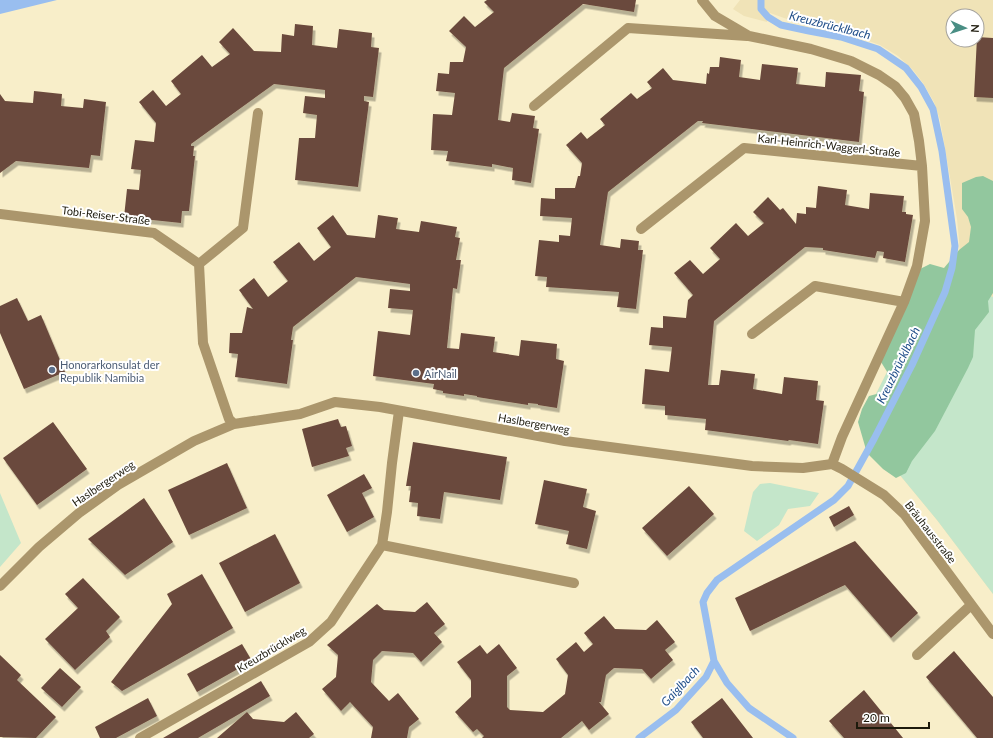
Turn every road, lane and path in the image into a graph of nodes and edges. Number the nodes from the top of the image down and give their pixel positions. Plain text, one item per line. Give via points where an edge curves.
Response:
1 (702, 0) edge
2 (749, 36) junction
3 (534, 106) dead end
4 (258, 113) dead end
5 (922, 166) junction
6 (0, 214) edge
7 (641, 229) dead end
8 (199, 264) junction
9 (904, 302) junction
10 (752, 334) dead end
11 (399, 411) junction
12 (232, 421) junction
13 (832, 464) junction
14 (382, 546) junction
15 (574, 583) dead end
16 (0, 586) edge
17 (971, 605) junction
18 (993, 634) edge
19 (917, 656) dead end
20 (140, 738) edge

1 - 2 street via 715,16
2 - 3 street via 628,28
2 - 5 street via 811,49 851,61 894,86 914,114
4 - 8 street via 244,228
5 - 7 street, Karl-Heinrich-Waggerl-Straße via 744,148
5 - 9 street via 925,221 917,266
6 - 8 street, Tobi-Reiser-Straße via 154,233
8 - 12 street via 203,343
9 - 10 street via 815,286
9 - 13 street
11 - 12 street, Haslbergerweg via 335,402 300,414
11 - 13 street, Haslbergerweg via 565,441 752,466 803,468
11 - 14 street, Kreuzbrücklweg
12 - 16 street, Haslbergerweg via 126,480 79,513 39,547
13 - 17 street, Bräuhausstraße via 874,488 905,515
14 - 15 street
14 - 20 street, Kreuzbrücklweg via 331,622 309,642
17 - 18 street, Bräuhausstraße
17 - 19 street

